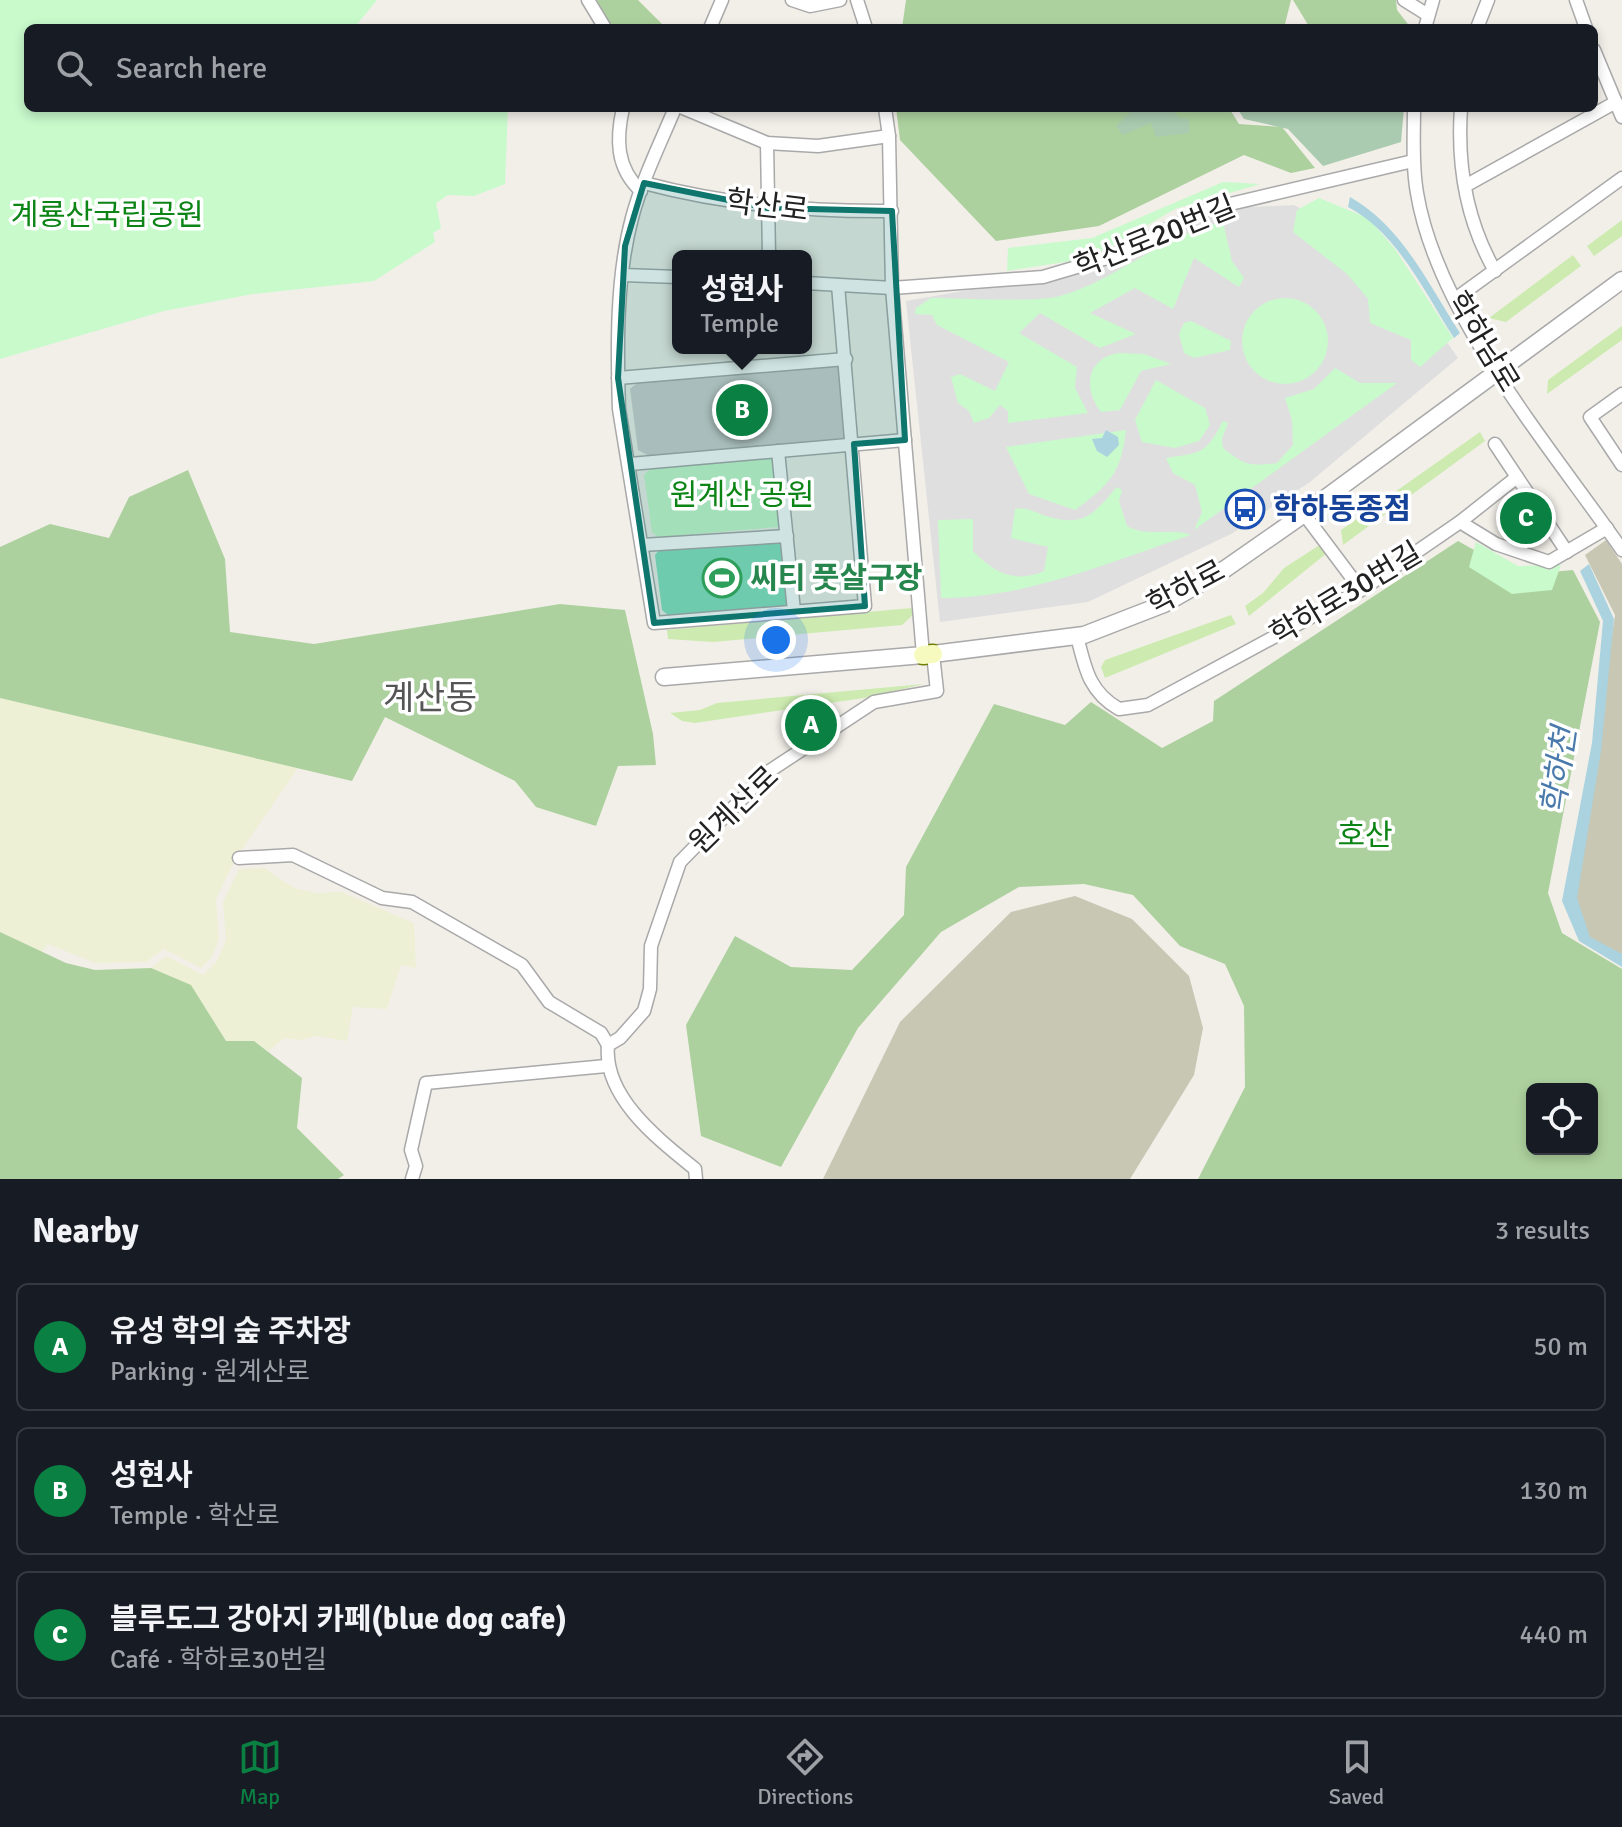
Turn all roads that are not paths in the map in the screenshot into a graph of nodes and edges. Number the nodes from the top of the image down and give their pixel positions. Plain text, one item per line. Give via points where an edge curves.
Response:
1 (588, 0) edge
2 (705, 0) edge
3 (792, 0) edge
4 (840, 0) edge
5 (857, 0) edge
6 (1404, 0) edge
7 (1433, 0) edge
8 (1488, 0) edge
9 (1576, 0) edge
10 (720, 5) edge
11 (1428, 15) junction
12 (603, 24) edge
13 (712, 24) edge
14 (865, 24) edge
15 (1426, 24) edge
16 (1479, 24) edge
17 (1585, 24) edge
18 (1598, 59) edge
19 (1616, 102) junction
20 (622, 112) edge
21 (673, 112) edge
22 (693, 112) edge
23 (886, 112) edge
24 (1414, 112) edge
25 (1461, 112) edge
26 (1622, 117) edge
27 (889, 136) junction
28 (767, 143) junction
29 (1413, 161) junction
30 (1622, 178) edge
31 (1465, 186) junction
32 (642, 187) junction
33 (768, 208) junction
34 (892, 211) junction
35 (769, 250) edge
36 (1495, 271) junction
37 (623, 275) junction
38 (672, 277) edge
39 (1622, 280) edge
40 (812, 283) edge
41 (838, 285) junction
42 (892, 288) junction
43 (1455, 299) junction
44 (846, 359) junction
45 (1499, 372) junction
46 (618, 378) junction
47 (1622, 394) edge
48 (905, 440) junction
49 (854, 444) junction
50 (1495, 444) dead end
51 (778, 451) junction
52 (630, 464) junction
53 (1622, 465) edge
54 (1517, 477) junction
55 (1304, 514) junction
56 (1460, 522) junction
57 (1607, 528) junction
58 (787, 536) junction
59 (642, 545) junction
60 (1622, 550) edge
61 (1567, 552) junction
62 (1361, 590) junction
63 (794, 611) junction
64 (1077, 636) junction
65 (928, 654) junction
66 (664, 677) dead end
67 (239, 858) dead end
68 (608, 1045) junction
69 (606, 1066) junction
70 (412, 1179) edge
71 (696, 1179) edge

1 - 12 street
2 - 10 street
3 - 4 street via 810,6
5 - 14 street
6 - 11 street
7 - 11 street
8 - 16 street
9 - 17 street
10 - 13 street
11 - 15 street
18 - 19 street
19 - 26 street
19 - 31 street
20 - 32 street via 623,170
21 - 32 street
22 - 28 street, 학산로
23 - 27 street
24 - 29 street, 학하남로
25 - 31 street
27 - 28 street, 학산로 via 818,146
27 - 34 street
28 - 33 street
29 - 42 street, 학산로20번길 via 1209,209 1076,270
29 - 43 street, 학하남로 via 1426,228
30 - 36 street
31 - 36 street via 1482,250
32 - 33 street, 학산로
32 - 37 street via 625,246
33 - 34 street, 학산로
33 - 35 street
34 - 42 street
36 - 43 street
37 - 38 street
37 - 46 street
39 - 45 street, 학하로
40 - 41 street
41 - 42 street
41 - 44 street
42 - 48 street
43 - 45 street, 학하남로
44 - 46 street
44 - 49 street
45 - 55 street, 학하로
45 - 57 street, 학하남로
46 - 52 street
47 - 53 street via 1590,417
48 - 49 street
48 - 65 street
49 - 51 street
49 - 63 street via 865,606
50 - 54 street
51 - 52 street
51 - 58 street
52 - 59 street via 629,498
54 - 56 street, 학하로30번길
54 - 61 street
55 - 62 street
55 - 64 street, 학하로 via 1164,604
56 - 61 street via 1536,560 1549,562
56 - 62 street, 학하로30번길
57 - 60 street, 학하남로
57 - 61 street
58 - 59 street
58 - 63 street
59 - 63 street via 654,623
62 - 64 street, 학하로30번길 via 1172,695 1131,709 1119,709 1097,693
64 - 65 street, 학하로
65 - 66 street, 학하로
65 - 68 street, 원계산로 via 937,691 874,702 768,772 680,862 651,946 644,1011
67 - 68 street via 293,855 382,898 412,902 522,965 549,1002 601,1033
68 - 69 street
69 - 70 street via 426,1083 411,1150 416,1166
69 - 71 street via 630,1108 695,1169

